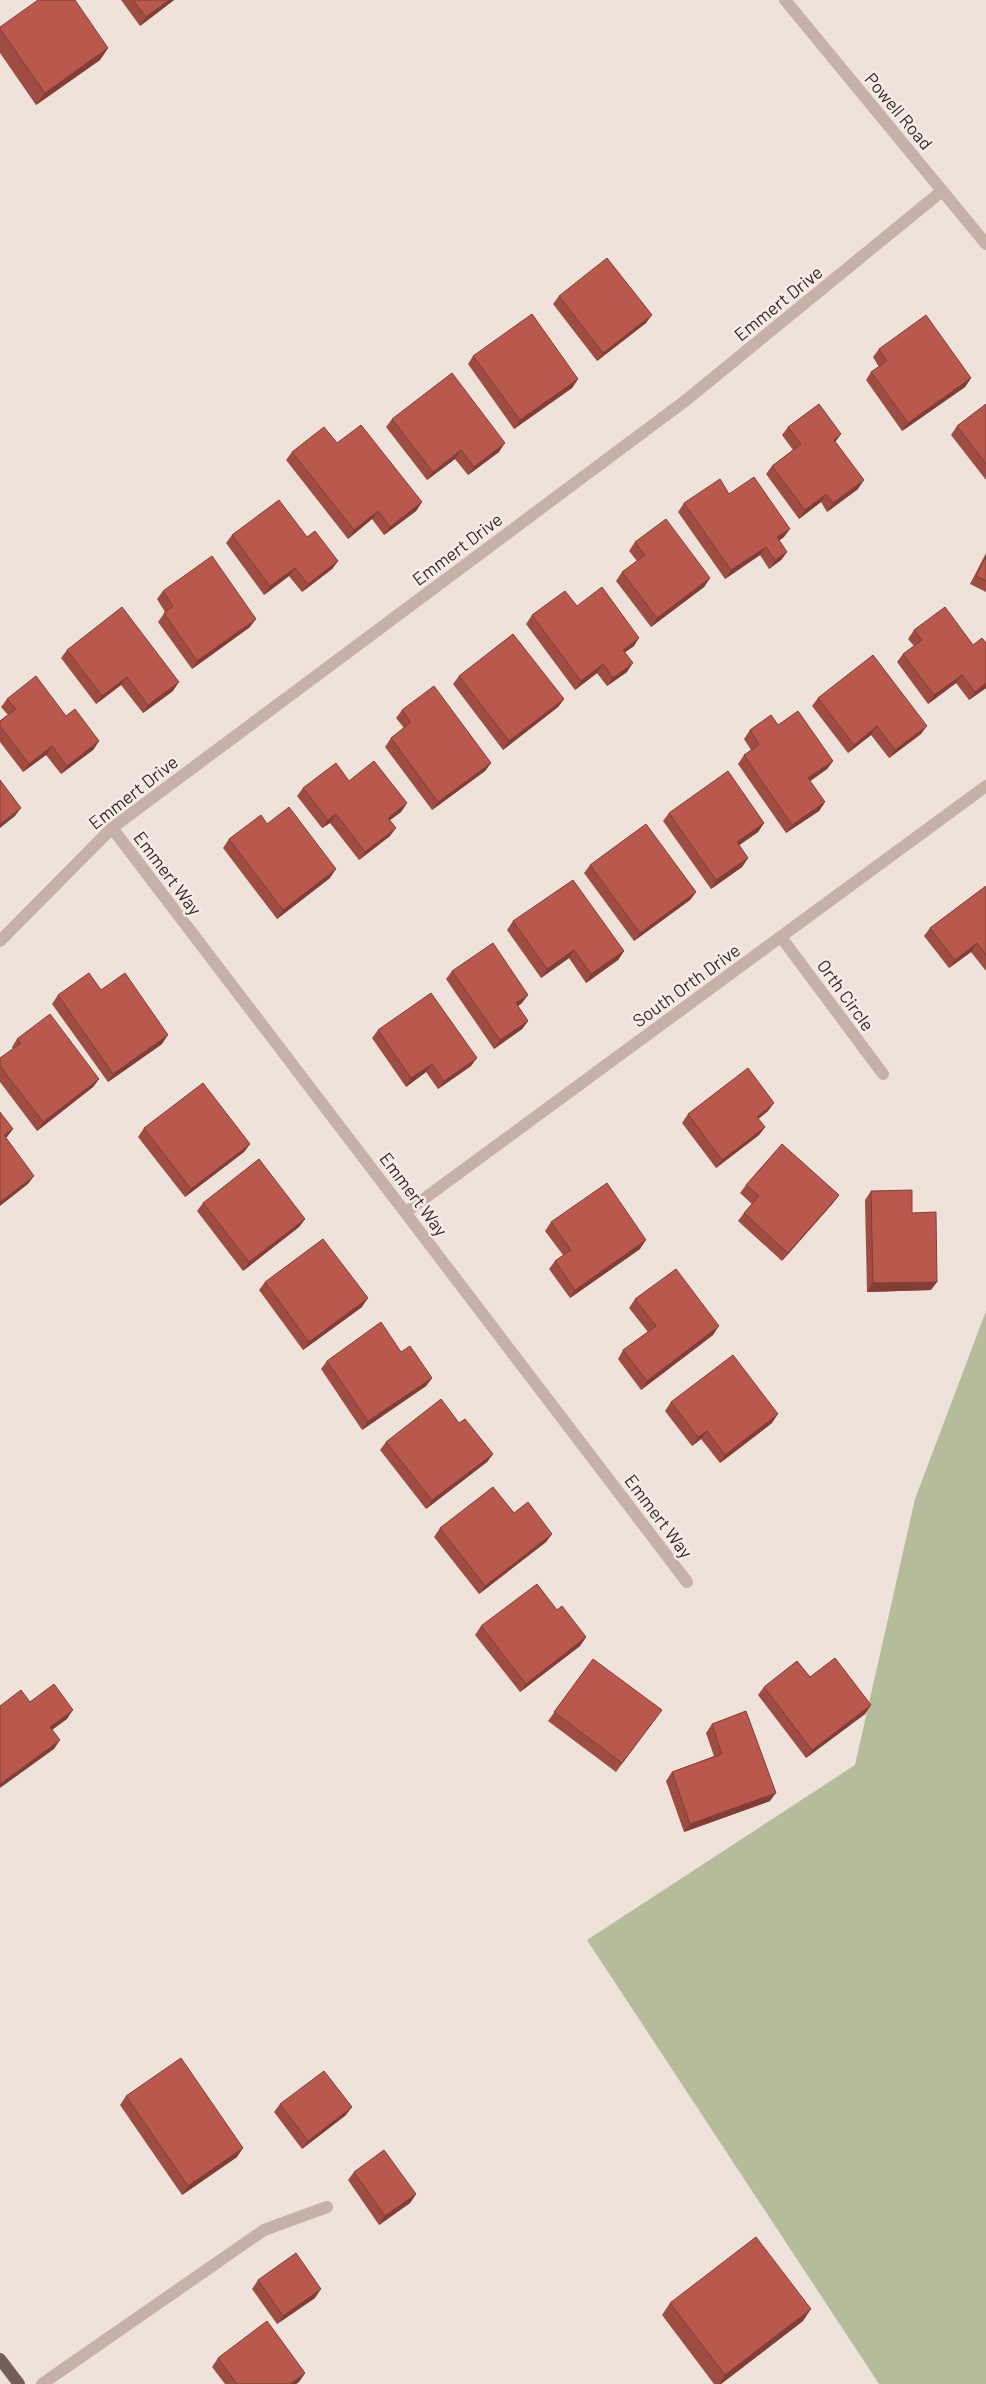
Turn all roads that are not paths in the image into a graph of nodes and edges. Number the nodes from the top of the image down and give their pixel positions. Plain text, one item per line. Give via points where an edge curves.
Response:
1 (785, 0) edge
2 (942, 191) junction
3 (986, 244) edge
4 (986, 786) edge
5 (112, 828) junction
6 (781, 937) junction
7 (0, 941) edge
8 (883, 1074) dead end
9 (406, 1212) junction
10 (687, 1582) dead end
11 (327, 2207) dead end
12 (0, 2359) edge
13 (19, 2384) edge
14 (42, 2384) edge

1 - 2 street, Powell Road
2 - 3 street, Powell Road
2 - 5 street, Emmert Drive via 685,401
4 - 6 street, South Orth Drive
5 - 7 street, Emmert Drive
5 - 9 street, Emmert Way
6 - 8 street, Orth Circle
6 - 9 street, South Orth Drive
9 - 10 street, Emmert Way
11 - 14 street via 264,2230
12 - 13 main road

